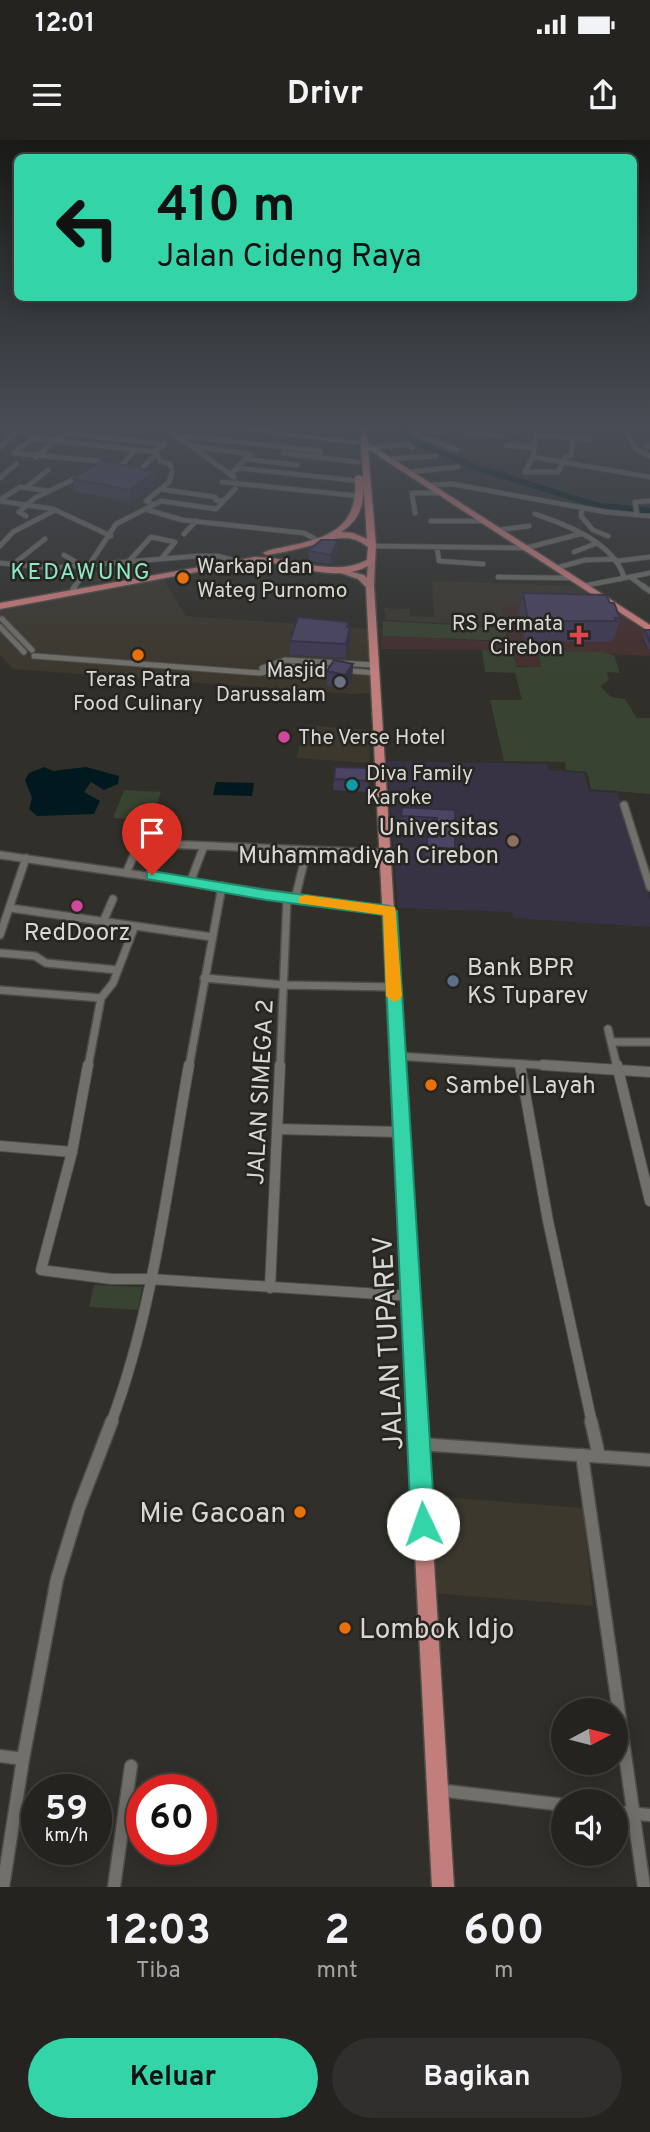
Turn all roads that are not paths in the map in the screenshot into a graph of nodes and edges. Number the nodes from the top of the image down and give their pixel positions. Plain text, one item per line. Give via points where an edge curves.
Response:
1 (216, 509) edge
2 (21, 510) edge
3 (55, 510) joint
4 (144, 510) edge
5 (147, 510) edge
6 (356, 510) edge
7 (371, 510) edge
8 (414, 510) edge
9 (466, 510) edge
10 (541, 510) edge
11 (582, 510) edge
12 (610, 510) edge
13 (637, 511) joint
14 (415, 513) dead end
15 (26, 516) dead end
16 (650, 516) edge
17 (196, 521) junction
18 (430, 521) dead end
19 (484, 521) junction
20 (205, 522) junction
21 (529, 526) dead end
22 (498, 530) junction
23 (184, 534) dead end
24 (580, 534) junction
25 (111, 536) junction
26 (608, 536) dead end
27 (45, 539) dead end
28 (321, 540) junction
29 (597, 543) junction
30 (372, 546) junction
31 (0, 547) edge
32 (437, 547) junction
33 (465, 547) junction
34 (526, 548) junction
35 (574, 552) dead end
36 (64, 555) dead end
37 (650, 557) edge
38 (162, 558) junction
39 (232, 560) junction
40 (616, 560) junction
41 (129, 561) junction
42 (372, 561) junction
43 (0, 563) edge
44 (300, 563) junction
45 (462, 564) junction
46 (483, 564) dead end
47 (12, 565) junction
48 (85, 566) junction
49 (556, 568) junction
50 (333, 569) junction
51 (183, 571) junction
52 (650, 573) edge
53 (498, 577) dead end
54 (571, 578) junction
55 (632, 578) junction
56 (621, 579) junction
57 (130, 581) junction
58 (370, 586) junction
59 (583, 586) junction
60 (74, 589) junction
61 (650, 591) edge
62 (62, 594) junction
63 (0, 604) edge
64 (1, 619) edge
65 (0, 627) edge
66 (650, 629) edge
67 (34, 653) junction
68 (370, 668) junction
69 (624, 805) dead end
70 (204, 846) junction
71 (307, 850) junction
72 (386, 853) junction
73 (0, 855) edge
74 (26, 858) junction
75 (646, 862) edge
76 (127, 872) junction
77 (191, 880) junction
78 (222, 886) junction
79 (650, 887) edge
80 (291, 898) junction
81 (113, 899) dead end
82 (10, 908) junction
83 (390, 911) junction
84 (103, 922) junction
85 (134, 928) junction
86 (0, 935) edge
87 (212, 937) junction
88 (0, 953) edge
89 (118, 970) junction
90 (204, 978) junction
91 (284, 985) junction
92 (393, 987) junction
93 (0, 990) edge
94 (100, 998) junction
95 (608, 1029) dead end
96 (611, 1042) junction
97 (650, 1042) edge
98 (397, 1056) junction
99 (520, 1064) junction
100 (618, 1071) junction
101 (650, 1072) edge
102 (277, 1129) junction
103 (401, 1132) junction
104 (0, 1146) edge
105 (72, 1152) junction
106 (650, 1201) edge
107 (150, 1279) junction
108 (270, 1288) junction
109 (410, 1296) junction
110 (419, 1444) junction
111 (582, 1455) junction
112 (599, 1455) junction
113 (650, 1460) edge
114 (0, 1756) edge
115 (23, 1759) junction
116 (131, 1766) dead end
117 (438, 1790) junction
118 (551, 1803) edge
119 (628, 1813) edge
120 (633, 1814) junction
121 (650, 1815) edge
122 (3, 1887) edge
123 (114, 1887) edge
124 (443, 1887) edge
125 (644, 1887) edge

1 - 20 street
2 - 15 street
3 - 25 street
3 - 31 street via 13,532
4 - 25 street via 116,524
5 - 17 street
6 - 28 highway via 355,516
7 - 30 highway
8 - 14 street
9 - 19 highway
10 - 24 street via 537,514
11 - 26 street via 586,524
12 - 13 street
13 - 16 street
17 - 20 street
17 - 23 street
18 - 19 street
19 - 22 highway
20 - 28 street via 304,533
21 - 22 street
22 - 34 highway
24 - 29 street
24 - 34 street
25 - 48 street
27 - 47 street
28 - 30 highway via 353,535
28 - 39 highway
28 - 44 highway via 297,554
29 - 35 street
29 - 40 street
30 - 32 street
30 - 42 highway
32 - 33 street
32 - 45 street via 437,560
33 - 34 street
33 - 45 street
34 - 49 highway
36 - 48 street
37 - 40 street
38 - 39 street
38 - 41 street
38 - 41 street via 175,542 150,537
39 - 51 highway
40 - 49 street via 584,560
40 - 56 street via 624,569
41 - 48 street
42 - 50 highway via 357,569
42 - 58 main road, JALAN TUPAREV
43 - 47 street
44 - 50 highway
44 - 51 highway via 261,559
45 - 46 street
47 - 48 street
48 - 60 street
49 - 54 highway
50 - 58 main road via 361,577
51 - 57 highway
52 - 55 street
53 - 54 street
54 - 59 highway
55 - 56 street
55 - 61 street
56 - 59 street
57 - 60 highway
57 - 62 highway
58 - 68 main road, JALAN TUPAREV
59 - 66 highway
60 - 62 highway
62 - 63 highway
64 - 67 street
65 - 67 street via 24,657
67 - 68 street via 267,673 291,666
68 - 72 main road, JALAN TUPAREV
69 - 75 street
70 - 71 street
70 - 76 street via 139,843
70 - 77 street
71 - 72 street
71 - 80 street, JALAN SIMEGA 2
72 - 83 main road, JALAN TUPAREV
73 - 74 street
74 - 76 street
74 - 82 street
75 - 79 street
76 - 77 street
77 - 78 street
78 - 80 street
78 - 87 street
80 - 83 street
80 - 91 street, JALAN SIMEGA 2
81 - 84 street
82 - 84 street
82 - 86 street
83 - 92 main road, JALAN TUPAREV
84 - 85 street
85 - 87 street
85 - 89 street
87 - 90 street
88 - 89 street
89 - 94 street
90 - 91 street
90 - 107 street
91 - 92 street
91 - 102 street, JALAN SIMEGA 2
92 - 98 main road, JALAN TUPAREV
93 - 94 street
94 - 105 street
95 - 96 street
96 - 97 street
96 - 100 street
98 - 99 street
98 - 103 main road, JALAN TUPAREV
99 - 100 street
99 - 112 street via 548,1222
100 - 101 street
100 - 106 street
102 - 103 street
102 - 108 street, JALAN SIMEGA 2
103 - 109 main road, JALAN TUPAREV
104 - 105 street
105 - 107 street via 41,1270
107 - 108 street
107 - 115 street via 125,1387 57,1579
108 - 109 street
109 - 110 main road, JALAN TUPAREV
110 - 111 street
110 - 117 main road, JALAN TUPAREV
111 - 112 street
111 - 120 street
112 - 113 street
114 - 115 street
115 - 122 street
116 - 123 street
117 - 118 street
117 - 124 main road, JALAN TUPAREV
119 - 120 street
120 - 121 street
120 - 125 street

